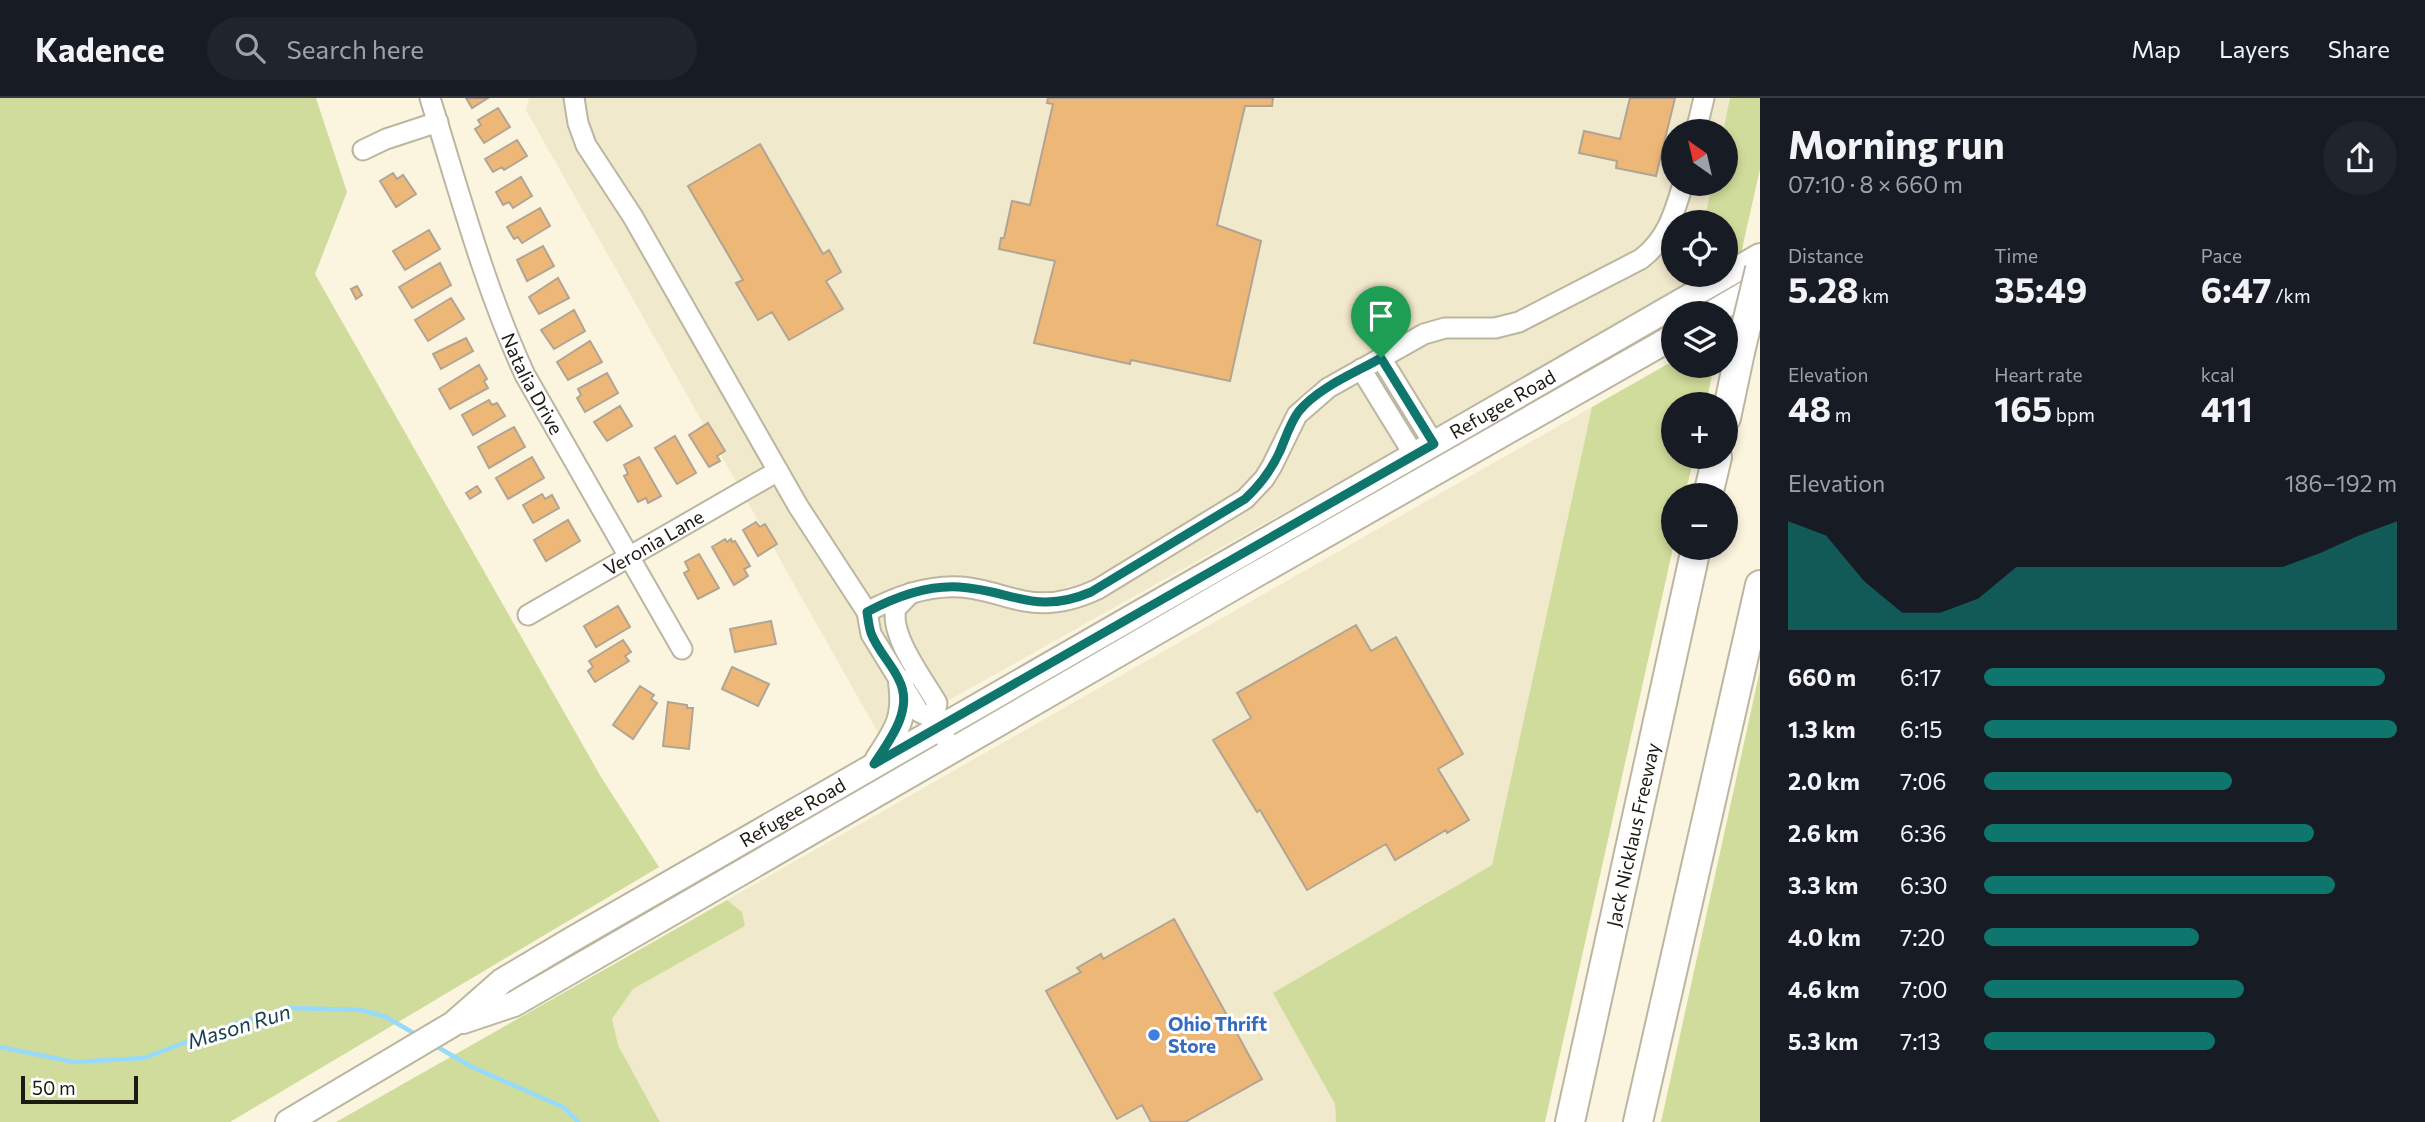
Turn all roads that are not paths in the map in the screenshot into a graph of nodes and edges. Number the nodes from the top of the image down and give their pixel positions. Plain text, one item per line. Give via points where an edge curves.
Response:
1 (430, 98) edge
2 (574, 98) edge
3 (1704, 98) edge
4 (1699, 119) edge
5 (438, 122) junction
6 (363, 150) dead end
7 (1679, 196) edge
8 (1760, 256) edge
9 (1760, 269) edge
10 (1760, 285) edge
11 (1733, 301) edge
12 (1661, 344) edge
13 (1381, 358) junction
14 (1361, 369) junction
15 (1732, 392) edge
16 (1424, 450) junction
17 (778, 471) junction
18 (628, 557) junction
19 (1693, 560) edge
20 (1760, 584) edge
21 (912, 593) junction
22 (867, 612) junction
23 (528, 615) dead end
24 (898, 636) junction
25 (682, 649) dead end
26 (901, 682) junction
27 (936, 723) junction
28 (951, 750) junction
29 (874, 764) junction
30 (446, 1028) junction
31 (288, 1122) edge
32 (1570, 1122) edge
33 (1638, 1122) edge

1 - 5 street, Natalia Drive
2 - 17 street via 586,145 633,217
3 - 4 street
5 - 6 street
5 - 18 street, Natalia Drive via 509,341
7 - 13 street via 1661,241 1626,268 1519,322 1495,328 1438,329
8 - 16 main road, Refugee Road
9 - 15 highway, bridge
10 - 11 main road
12 - 28 main road, Refugee Road
13 - 14 street
13 - 16 street
14 - 16 street
14 - 21 street via 1301,410 1272,466 1245,499 1091,592 1041,603 958,587
16 - 27 main road, Refugee Road
17 - 18 street, Veronia Lane
17 - 22 street
18 - 23 street, Veronia Lane
18 - 25 street, Natalia Drive
19 - 32 highway, Jack Nicklaus Freeway
20 - 33 highway
21 - 22 street
21 - 24 street via 895,613
22 - 24 street
22 - 26 street via 872,634
24 - 27 street via 937,703
26 - 27 street via 919,712
26 - 29 main road via 903,711 894,735
27 - 28 street
27 - 29 main road, Refugee Road
28 - 30 main road, Refugee Road via 514,1004
29 - 30 main road, Refugee Road via 502,981
30 - 31 main road, Refugee Road

